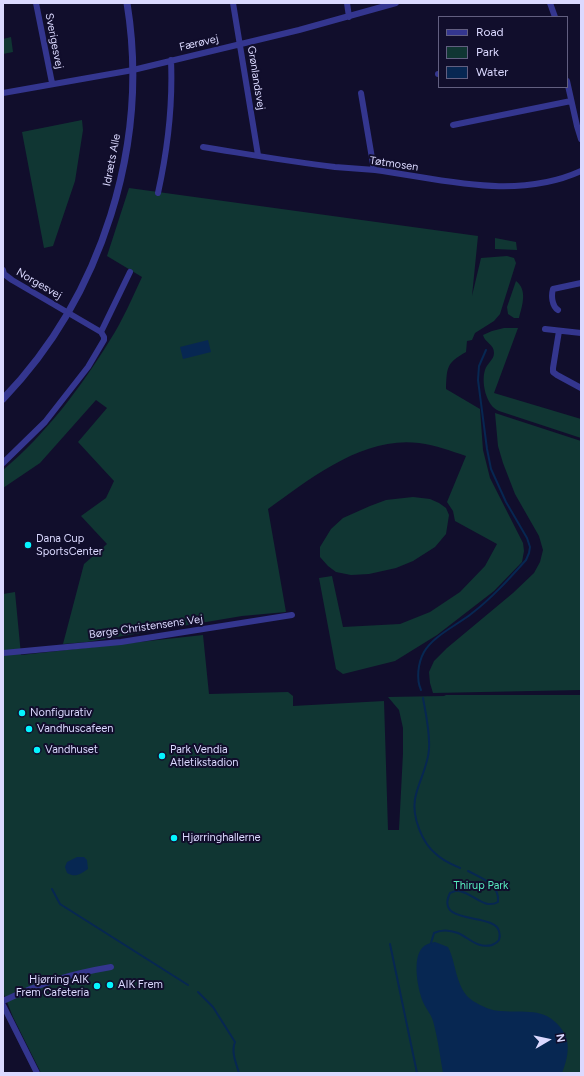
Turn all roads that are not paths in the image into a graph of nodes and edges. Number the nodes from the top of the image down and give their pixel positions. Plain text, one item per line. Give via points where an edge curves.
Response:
1 (36, 3) edge
2 (126, 3) edge
3 (233, 3) edge
4 (347, 3) edge
5 (396, 3) edge
6 (550, 3) edge
7 (555, 16) edge
8 (349, 17) junction
9 (240, 44) junction
10 (171, 60) junction
11 (133, 70) junction
12 (52, 83) junction
13 (568, 86) edge
14 (3, 93) edge
15 (361, 93) dead end
16 (571, 101) junction
17 (453, 125) dead end
18 (581, 139) edge
19 (203, 147) dead end
20 (258, 156) junction
21 (374, 170) junction
22 (581, 171) edge
23 (158, 193) dead end
24 (130, 272) dead end
25 (3, 273) edge
26 (581, 283) edge
27 (558, 310) dead end
28 (68, 312) junction
29 (545, 328) dead end
30 (559, 331) junction
31 (101, 332) junction
32 (581, 333) edge
33 (581, 388) edge
34 (3, 399) edge
35 (3, 463) edge
36 (292, 615) dead end
37 (3, 653) edge
38 (111, 967) dead end
39 (3, 1001) edge
40 (3, 1005) edge
41 (37, 1073) edge

1 - 12 street, Sverigesvej
2 - 11 street, Idræts Alle
3 - 9 street, Grønlandsvej
4 - 8 street
5 - 8 street, Færøvej
6 - 7 street
8 - 9 street, Færøvej
9 - 10 street, Færøvej
9 - 20 street, Grønlandsvej
10 - 11 street, Færøvej
10 - 23 street via 170,127
11 - 12 street, Færøvej
11 - 28 street, Idræts Alle via 128,137 120,181 98,250
12 - 14 street, Færøvej
13 - 16 street
15 - 21 street
16 - 17 street
16 - 18 street
19 - 20 street, Tøtmosen
20 - 21 street, Tøtmosen
21 - 22 street, Tøtmosen via 488,187 532,185
24 - 31 street
25 - 28 street, Norgesvej
26 - 27 street via 553,289 554,306
28 - 31 street
28 - 34 street, Idræts Alle via 49,343
29 - 30 street
30 - 32 street
30 - 33 street via 553,372
31 - 35 street via 104,340 88,367 45,422
36 - 37 street, Børge Christensens Vej via 121,642
38 - 39 street via 59,978
40 - 41 street

